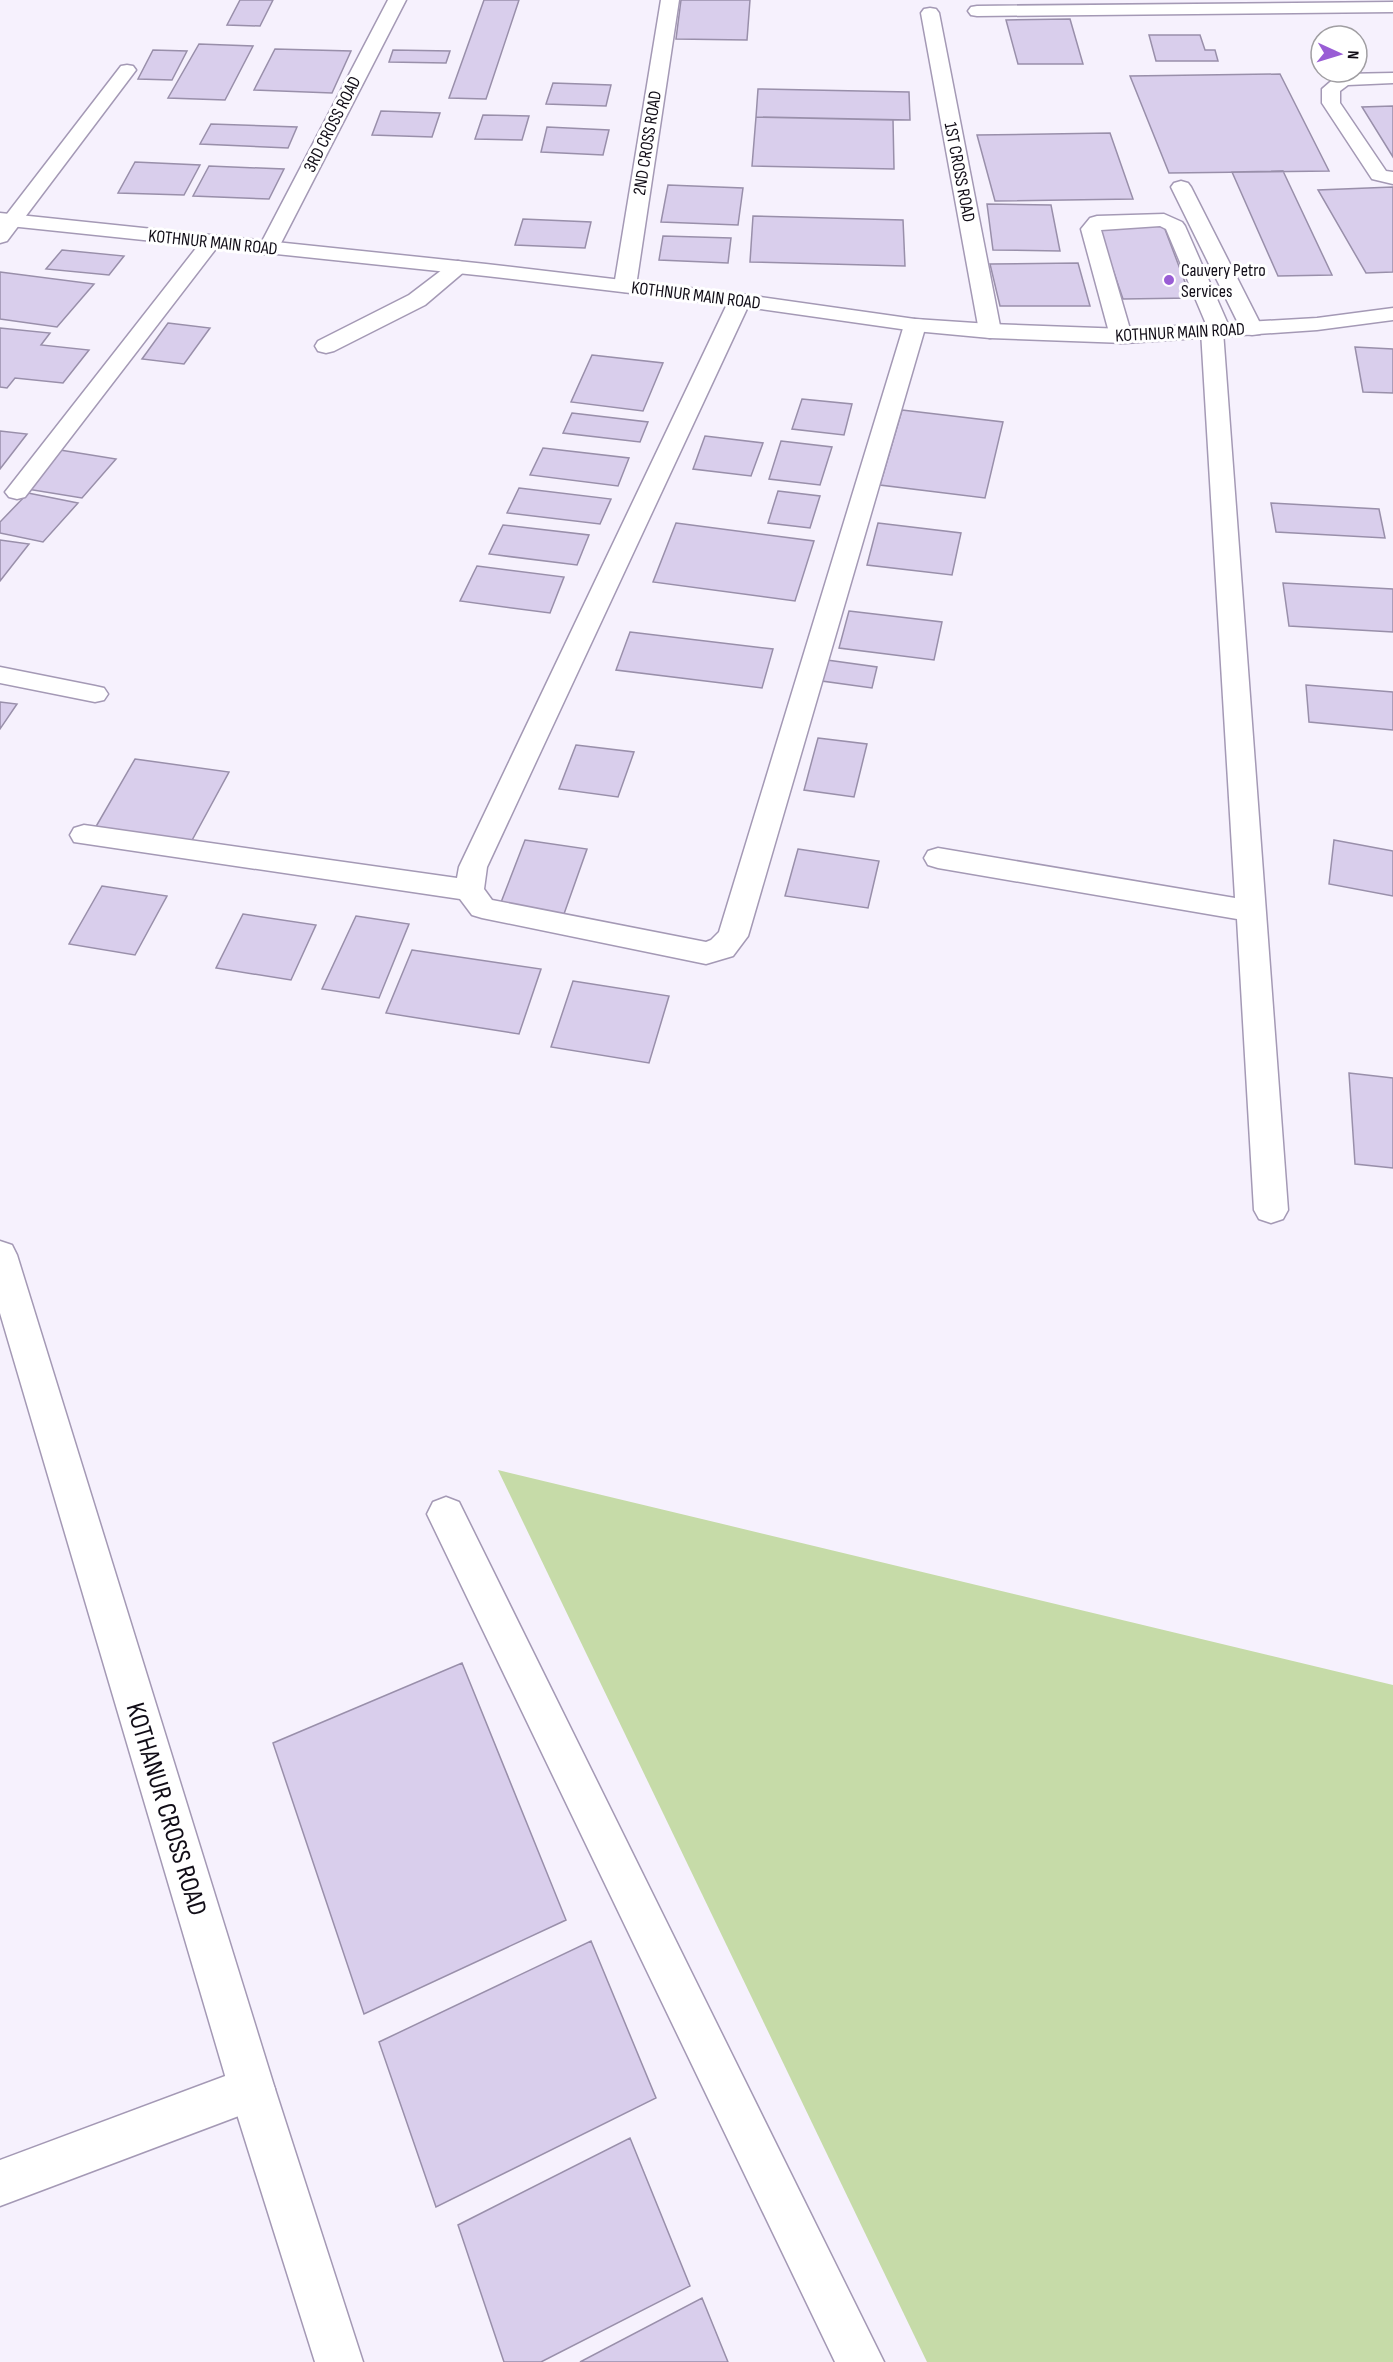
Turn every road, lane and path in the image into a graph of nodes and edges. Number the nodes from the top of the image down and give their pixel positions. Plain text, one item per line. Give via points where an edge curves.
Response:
1 (396, 0) edge
2 (670, 0) edge
3 (1207, 4) edge
4 (1068, 5) edge
5 (1393, 7) edge
6 (977, 11) dead end
7 (930, 14) dead end
8 (127, 70) dead end
9 (1393, 78) edge
10 (1393, 178) edge
11 (1181, 187) dead end
12 (7, 220) edge
13 (0, 237) edge
14 (211, 242) junction
15 (268, 249) junction
16 (458, 267) junction
17 (625, 286) junction
18 (740, 300) junction
19 (1393, 314) edge
20 (915, 325) junction
21 (1252, 328) junction
22 (990, 331) junction
23 (1216, 331) junction
24 (1120, 336) junction
25 (326, 346) dead end
26 (17, 492) dead end
27 (0, 675) edge
28 (95, 694) dead end
29 (84, 835) dead end
30 (938, 858) dead end
31 (469, 890) junction
32 (1252, 911) junction
33 (1272, 1210) dead end
34 (0, 1255) edge
35 (446, 1514) dead end
36 (252, 2089) junction
37 (0, 2183) edge
38 (339, 2362) edge
39 (860, 2362) edge

1 - 15 street, 3RD CROSS ROAD
2 - 17 street, 2ND CROSS ROAD
3 - 4 street
3 - 5 street
4 - 6 street
7 - 22 street, 1ST CROSS ROAD
8 - 12 street
9 - 10 street via 1343,80 1331,88 1331,103 1379,175
11 - 21 street
12 - 13 street
12 - 14 street, KOTHNUR MAIN ROAD
14 - 15 street, KOTHNUR MAIN ROAD
14 - 26 street
15 - 16 street, KOTHNUR MAIN ROAD
16 - 17 street, KOTHNUR MAIN ROAD
16 - 25 street via 417,300
17 - 18 street, KOTHNUR MAIN ROAD
18 - 20 street, KOTHNUR MAIN ROAD
18 - 31 street via 473,867
19 - 21 street, KOTHNUR MAIN ROAD
20 - 22 street, KOTHNUR MAIN ROAD
20 - 31 street via 732,936 722,948 706,952 482,908
21 - 23 street, KOTHNUR MAIN ROAD
22 - 24 street, KOTHNUR MAIN ROAD
23 - 24 street, KOTHNUR MAIN ROAD
23 - 24 street via 1175,226 1164,220 1096,222 1091,229
23 - 32 street
27 - 28 street
29 - 31 street
30 - 32 street
32 - 33 street
34 - 36 street, KOTHANUR CROSS ROAD
35 - 39 street
36 - 37 street
36 - 38 street, KOTHANUR CROSS ROAD

